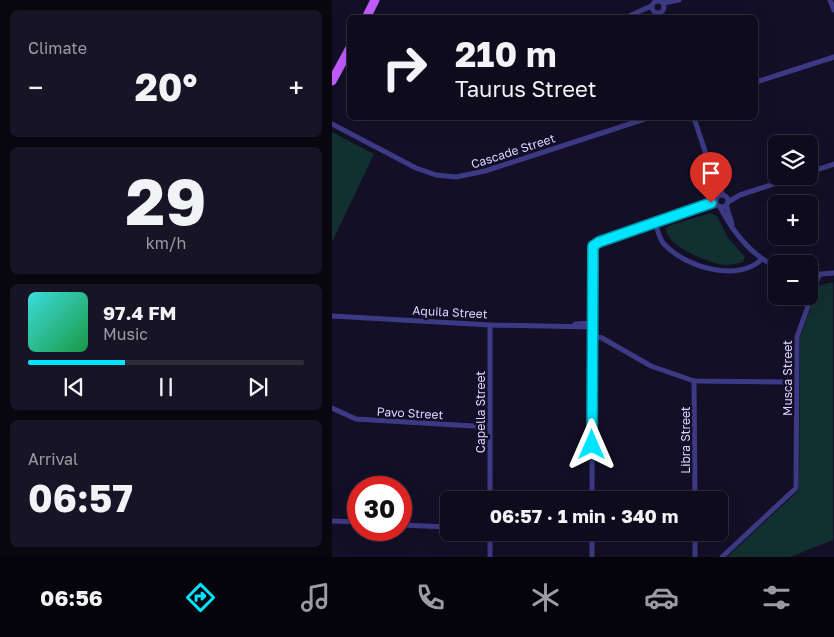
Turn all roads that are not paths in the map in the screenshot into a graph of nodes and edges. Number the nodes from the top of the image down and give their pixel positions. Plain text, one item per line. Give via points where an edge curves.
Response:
1 (375, 0) edge
2 (678, 0) edge
3 (830, 0) edge
4 (658, 6) edge
5 (834, 10) edge
6 (368, 15) edge
7 (632, 15) edge
8 (347, 54) edge
9 (834, 57) edge
10 (332, 81) edge
11 (758, 81) edge
12 (642, 120) edge
13 (695, 120) edge
14 (332, 124) edge
15 (834, 164) edge
16 (818, 169) edge
17 (771, 185) edge
18 (722, 201) junction
19 (655, 223) junction
20 (762, 259) junction
21 (768, 262) edge
22 (834, 274) edge
23 (819, 275) joint
24 (332, 316) edge
25 (490, 325) junction
26 (592, 325) junction
27 (592, 336) junction
28 (694, 381) junction
29 (797, 382) junction
30 (332, 408) edge
31 (490, 427) junction
32 (490, 491) edge
33 (592, 491) edge
34 (695, 491) edge
35 (332, 521) edge
36 (347, 522) edge
37 (412, 525) edge
38 (332, 526) edge
39 (440, 527) edge
40 (490, 541) edge
41 (592, 541) edge
42 (695, 541) edge
43 (490, 557) edge
44 (592, 557) edge
45 (695, 557) edge
46 (722, 557) edge

1 - 6 main road
2 - 4 street
3 - 5 street
4 - 7 street
8 - 10 main road
9 - 11 street
12 - 14 street, Cascade Street via 485,171 456,177 436,176 421,170
13 - 18 street
15 - 16 street
17 - 18 street
18 - 19 street
18 - 20 street via 734,229
19 - 20 street via 667,247 709,268 736,271
19 - 26 street via 594,245
20 - 21 street
22 - 23 street
23 - 29 street, Musca Street via 797,337
24 - 25 street, Aquila Street
25 - 26 street, Aquila Street
25 - 31 street, Capella Street
26 - 27 street
27 - 28 street via 602,338 651,366
27 - 33 street
28 - 29 street
28 - 34 street, Libra Street
29 - 46 street, Musca Street via 797,486
30 - 31 street, Pavo Street via 356,419
31 - 32 street, Capella Street
35 - 36 street
35 - 38 street
37 - 39 street
40 - 43 street
41 - 44 street
42 - 45 street

